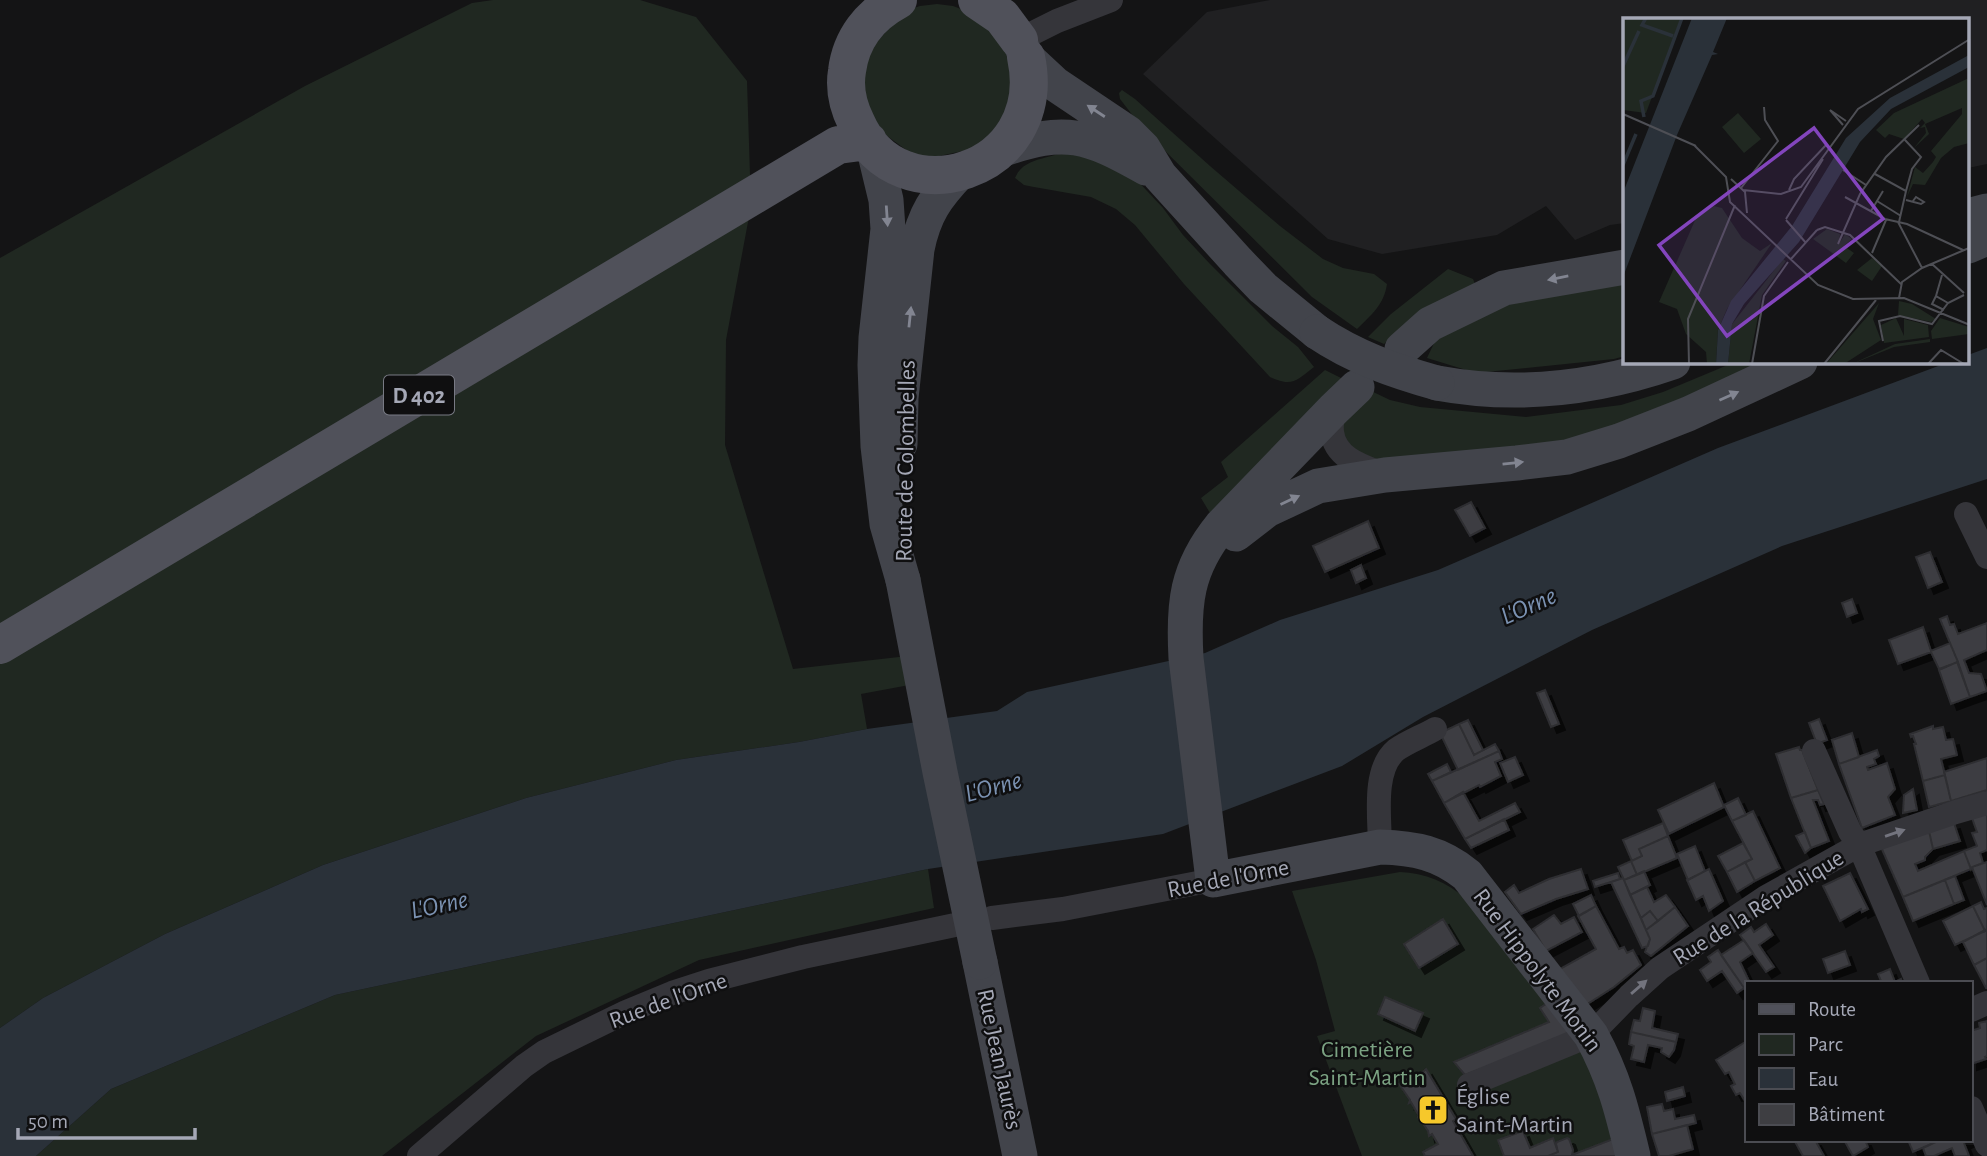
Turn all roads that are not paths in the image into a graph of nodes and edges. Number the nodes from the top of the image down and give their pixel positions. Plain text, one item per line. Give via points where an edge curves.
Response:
1 (898, 0) edge
2 (1111, 0) edge
3 (1004, 23) edge
4 (859, 139) junction
5 (1001, 150) junction
6 (960, 172) junction
7 (1160, 176) junction
8 (1987, 211) edge
9 (1969, 216) edge
10 (1987, 238) edge
11 (1969, 246) edge
12 (1623, 267) edge
13 (1402, 349) dead end
14 (1666, 364) edge
15 (1796, 364) edge
16 (1346, 398) joint
17 (1385, 475) junction
18 (1966, 514) dead end
19 (1987, 557) edge
20 (1195, 568) junction
21 (903, 580) junction
22 (0, 645) edge
23 (1436, 729) dead end
24 (1814, 751) dead end
25 (1987, 803) edge
26 (1859, 845) junction
27 (1380, 847) junction
28 (1213, 880) junction
29 (992, 918) dead end
30 (955, 925) dead end
31 (1917, 981) edge
32 (1591, 1035) junction
33 (1469, 1086) dead end
34 (1973, 1112) edge
35 (1987, 1144) edge
36 (419, 1156) edge
37 (1020, 1156) edge
38 (1633, 1156) edge

1 - 4 main road, Route de Colombelles via 867,24 851,53 846,86
2 - 3 street via 1058,21
3 - 5 main road, Route de Colombelles via 1030,88 1014,135
7 -> 3 street via 1128,133 1055,84
4 - 6 main road, Route de Colombelles via 914,172
4 -> 21 street, Route de Colombelles via 886,200 888,229 875,365 878,446 887,524
4 - 22 main road, D 402
5 - 6 main road, Route de Colombelles
5 - 7 street via 1042,138 1082,138
21 -> 6 street, Route de Colombelles via 901,398 917,248 929,210
7 - 14 street, bridge via 1263,288 1317,332 1392,371 1466,389 1517,392 1594,384
8 - 9 street
10 - 11 street
12 -> 13 street via 1504,288 1430,324
17 -> 15 street via 1567,457 1688,414
16 - 17 street via 1332,431 1338,448 1355,464
16 - 20 street via 1222,526
20 -> 17 street via 1266,510 1318,486
18 - 19 street
20 - 28 street via 1184,628
21 - 37 street, Rue Jean Jaurès, bridge
23 - 27 street via 1395,751 1385,763 1380,780
24 - 26 street
26 -> 25 street, Rue de la République
26 - 31 street
32 -> 26 street, Rue de la République via 1660,968 1766,897
27 - 28 street, Rue de l'Orne
27 - 32 street, Rue Hippolyte Monin via 1437,856 1467,875
28 - 29 street, Rue de l'Orne
30 - 36 street, Rue de l'Orne via 709,981 626,1012 544,1052
32 - 33 street
32 - 38 street, Rue Hippolyte Monin via 1617,1090
34 - 35 street

